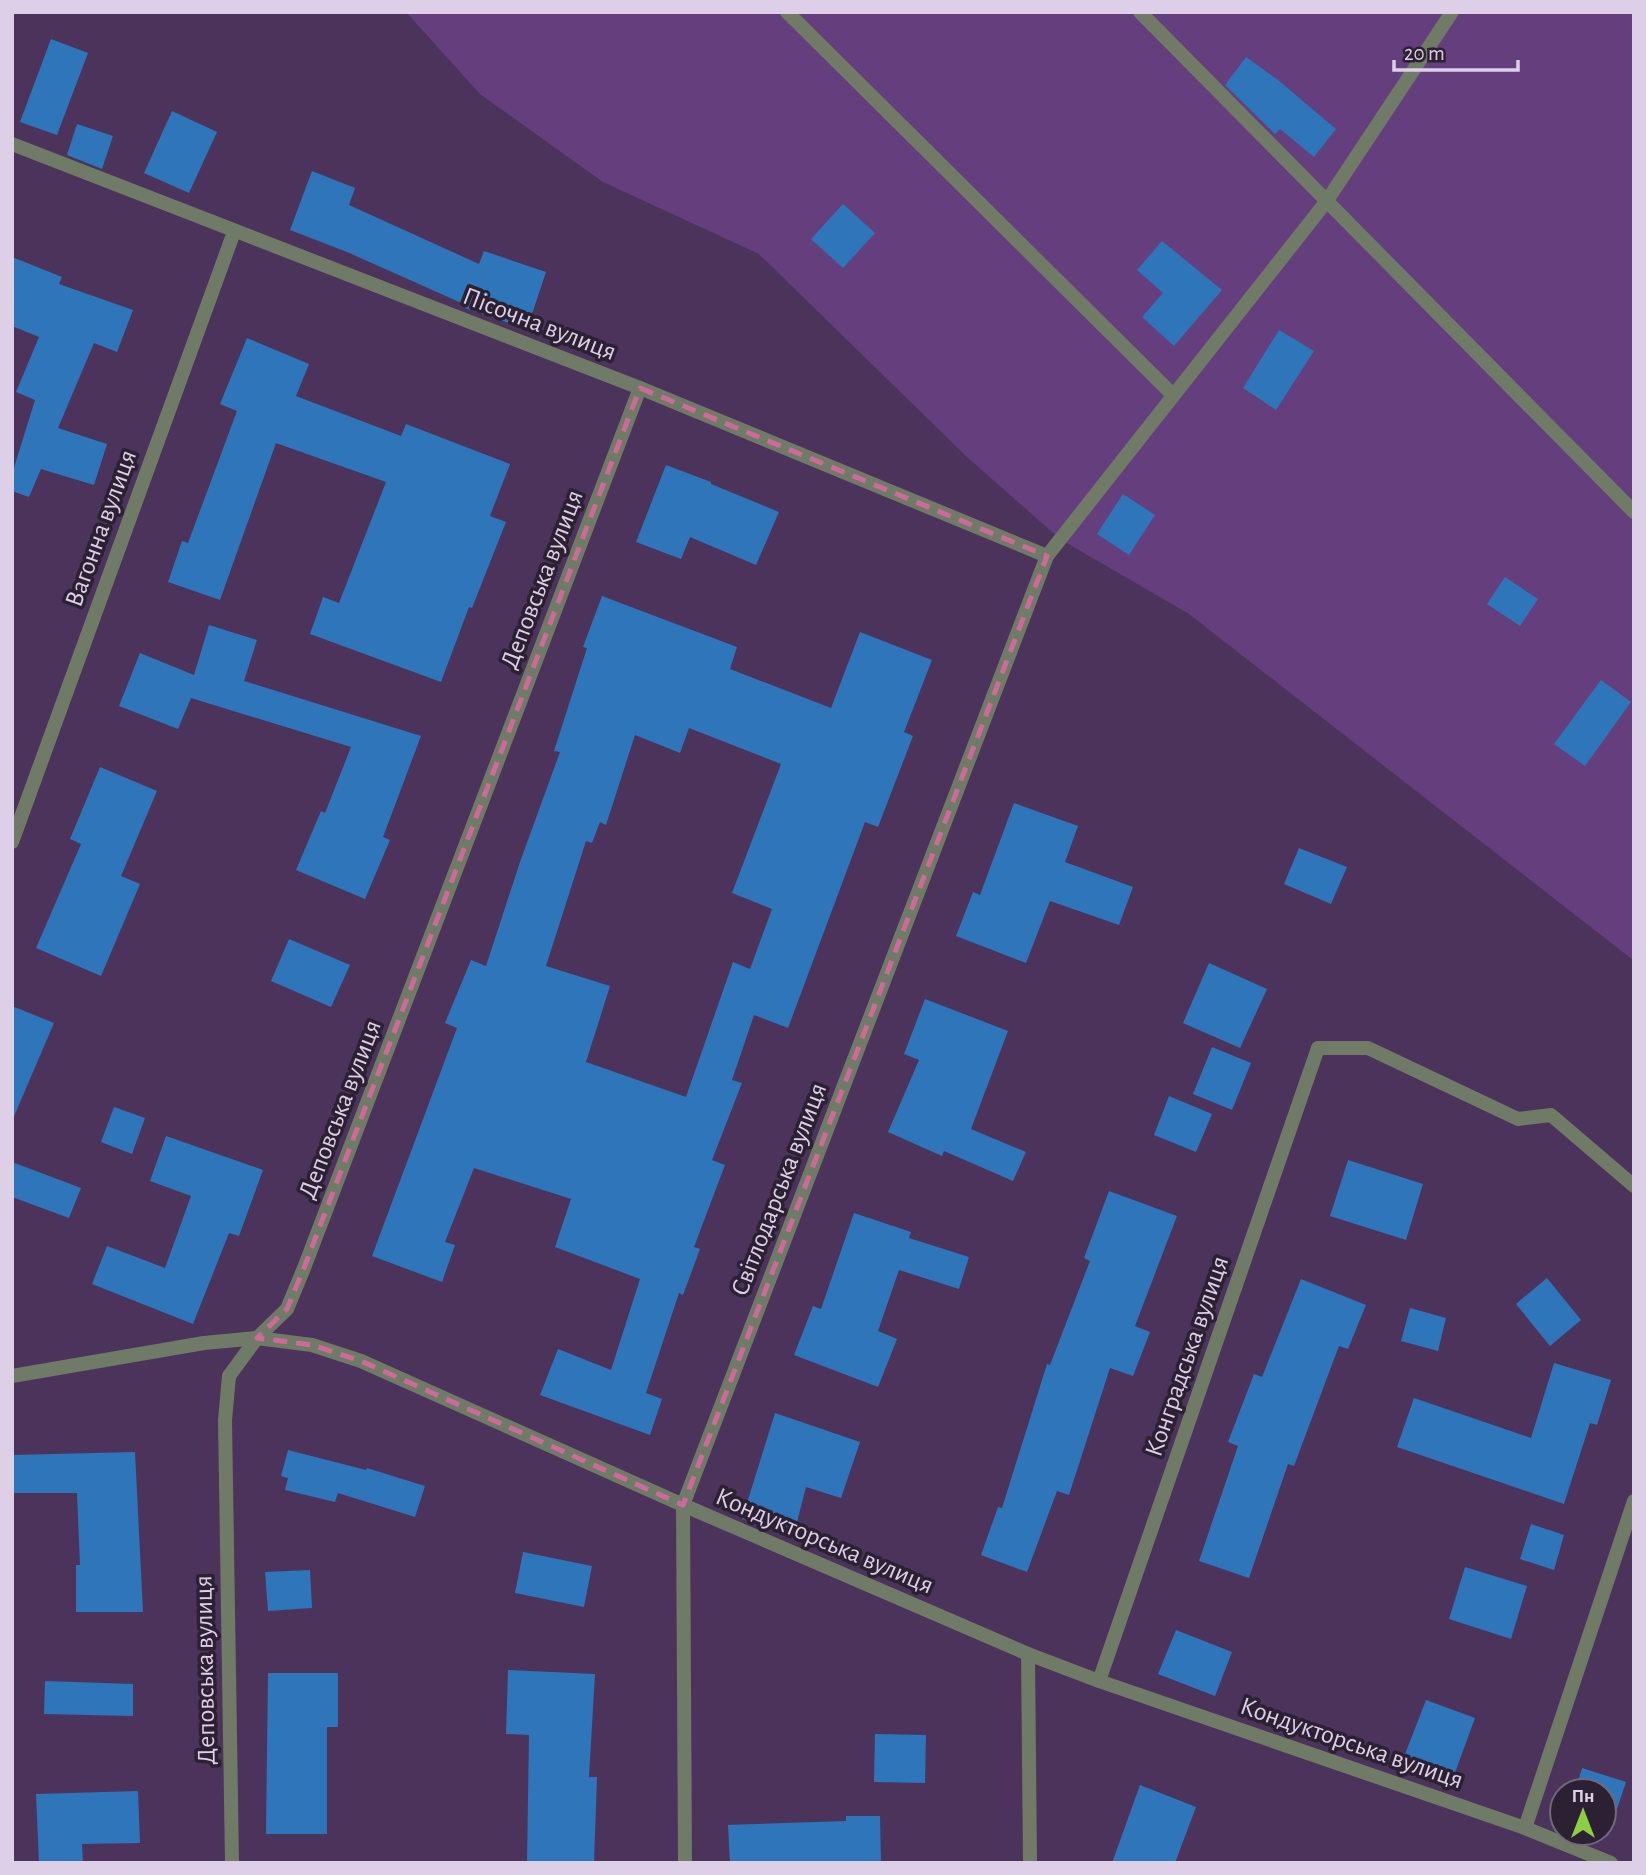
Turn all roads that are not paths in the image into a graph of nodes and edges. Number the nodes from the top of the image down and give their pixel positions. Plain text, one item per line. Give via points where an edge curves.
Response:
1 (787, 12) edge
2 (1140, 12) edge
3 (1452, 12) edge
4 (12, 145) edge
5 (1326, 202) junction
6 (234, 232) junction
7 (640, 388) junction
8 (1173, 395) junction
9 (1634, 513) edge
10 (1046, 556) junction
11 (12, 842) edge
12 (1634, 1186) edge
13 (257, 1338) junction
14 (12, 1376) edge
15 (1634, 1501) edge
16 (682, 1505) junction
17 (1028, 1654) junction
18 (1099, 1681) junction
19 (1525, 1828) junction
20 (232, 1863) edge
21 (685, 1863) edge
22 (1030, 1863) edge
23 (1611, 1863) edge

1 - 8 street
2 - 5 street
3 - 5 street, Світлодарська вулиця
4 - 6 street, Пісочна вулиця
5 - 8 street, Світлодарська вулиця
5 - 9 street
6 - 7 street, Пісочна вулиця
6 - 11 street, Вагонна вулиця
7 - 10 street, Пісочна вулиця
7 - 13 street, Деповська вулиця via 304,1268 287,1309
8 - 10 street, Світлодарська вулиця
10 - 16 street, Світлодарська вулиця
12 - 18 street, Конградська вулиця via 1551,1115 1518,1119 1368,1048 1318,1048
13 - 14 street, Кондукторська вулиця
13 - 16 street, Кондукторська вулиця via 312,1345 361,1361
13 - 20 street, Деповська вулиця via 229,1376 225,1420
15 - 19 street
16 - 17 street, Кондукторська вулиця
16 - 21 street, Світлодарська вулиця
17 - 18 street, Кондукторська вулиця
17 - 22 street
18 - 19 street, Кондукторська вулиця
19 - 23 street, Кондукторська вулиця

